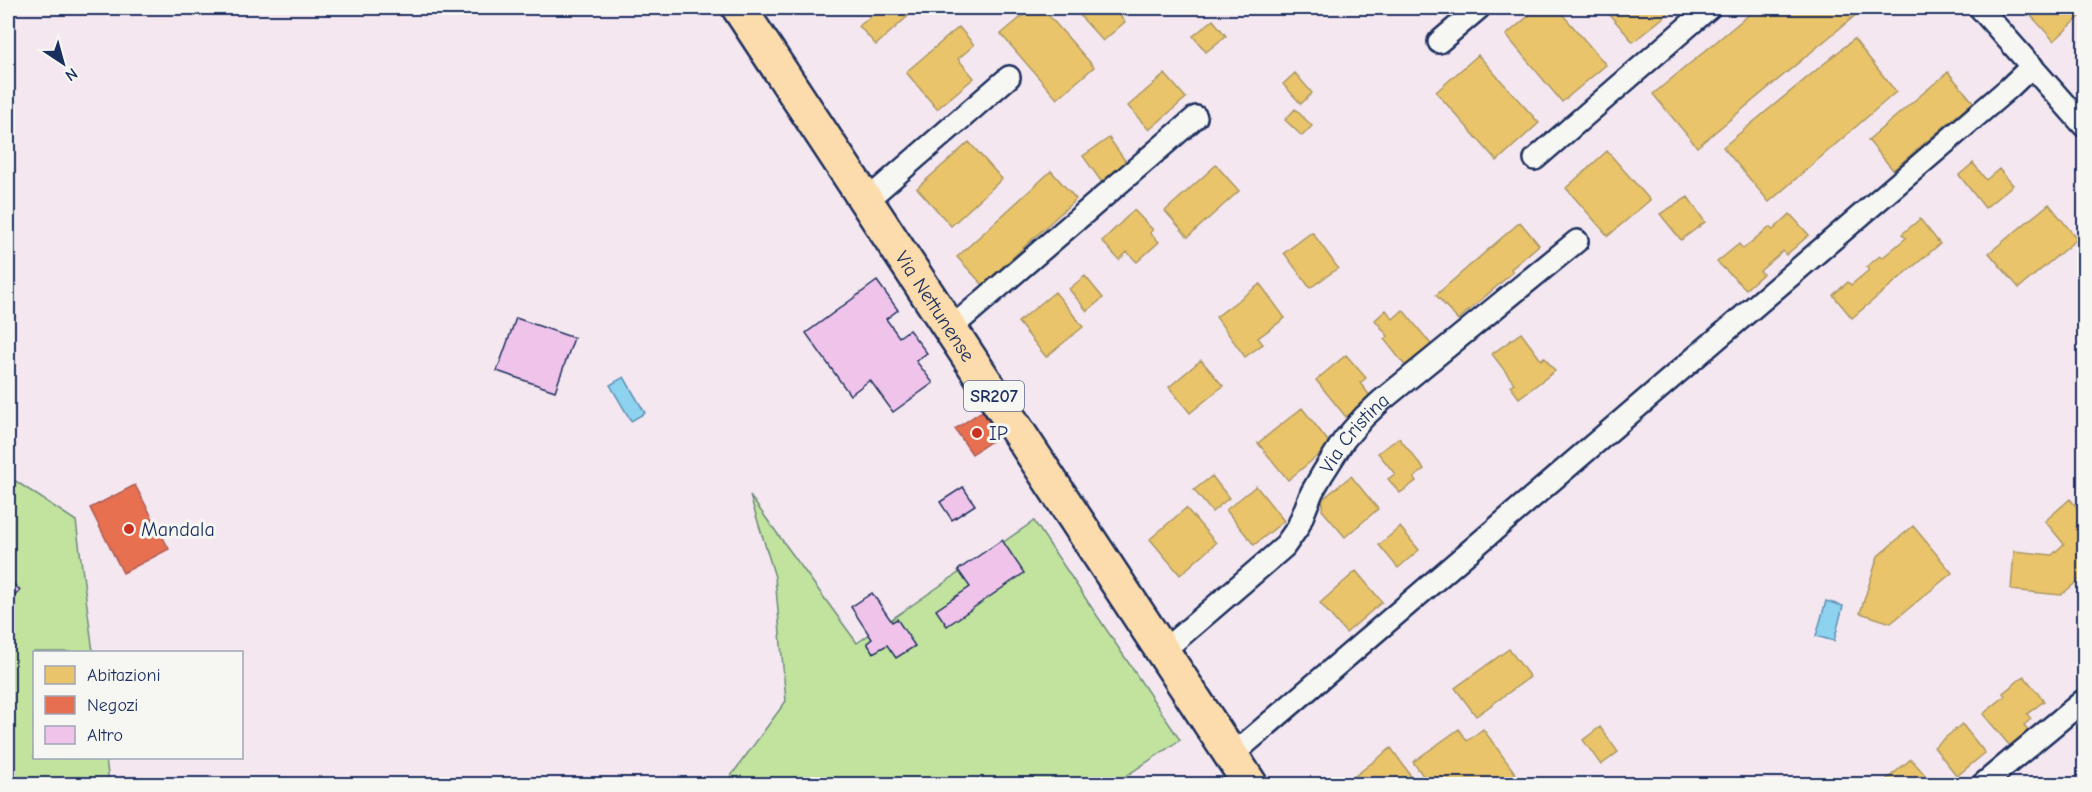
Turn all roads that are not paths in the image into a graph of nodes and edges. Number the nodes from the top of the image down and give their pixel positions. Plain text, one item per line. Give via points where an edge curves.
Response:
1 (739, 8) edge
2 (1479, 8) edge
3 (1709, 8) edge
4 (1980, 8) edge
5 (1439, 42) dead end
6 (2032, 66) junction
7 (1009, 78) dead end
8 (1196, 117) dead end
9 (2085, 126) edge
10 (1535, 159) dead end
11 (866, 201) junction
12 (1577, 240) dead end
13 (950, 329) junction
14 (1162, 652) junction
15 (2085, 700) edge
16 (1231, 756) junction
17 (1250, 784) edge
18 (1983, 784) edge

1 - 11 main road, Via Nettunense / SR207
2 - 5 street
3 - 10 street
4 - 6 street
6 - 9 street
6 - 16 street
7 - 11 street
8 - 13 street
11 - 13 main road, Via Nettunense / SR207
12 - 14 street, Via Cristina via 1371,411 1335,453 1284,547
13 - 14 main road, Via Nettunense / SR207
14 - 16 main road, Via Nettunense / SR207
15 - 18 street
16 - 17 main road, Via Nettunense / SR207

